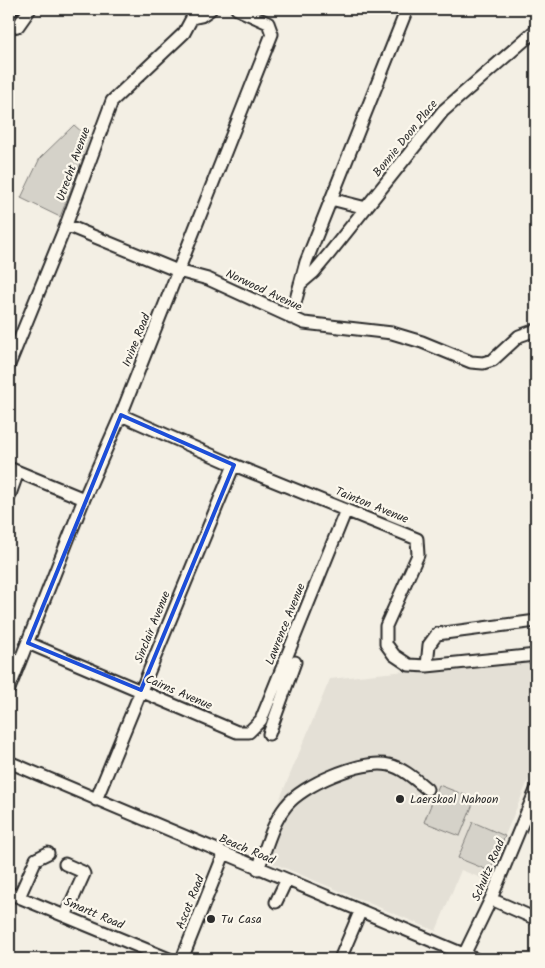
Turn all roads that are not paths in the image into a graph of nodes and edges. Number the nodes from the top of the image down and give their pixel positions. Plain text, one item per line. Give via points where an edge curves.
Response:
1 (30, 9) edge
2 (211, 9) edge
3 (407, 9) edge
4 (242, 11) edge
5 (195, 13) edge
6 (9, 28) edge
7 (536, 30) edge
8 (331, 199) junction
9 (366, 208) junction
10 (66, 224) junction
11 (178, 271) junction
12 (300, 284) junction
13 (291, 318) junction
14 (536, 330) edge
15 (9, 365) edge
16 (121, 415) junction
17 (234, 465) junction
18 (14, 470) edge
19 (9, 497) edge
20 (84, 500) junction
21 (346, 510) junction
22 (536, 621) edge
23 (28, 643) junction
24 (536, 655) edge
25 (295, 662) dead end
26 (427, 666) junction
27 (9, 689) edge
28 (141, 690) junction
29 (267, 704) junction
30 (279, 708) junction
31 (237, 732) joint
32 (269, 734) dead end
33 (9, 762) edge
34 (427, 789) dead end
35 (536, 790) edge
36 (96, 800) junction
37 (48, 853) dead end
38 (224, 854) junction
39 (65, 864) dead end
40 (258, 869) junction
41 (286, 881) junction
42 (14, 895) edge
43 (491, 899) junction
44 (276, 902) dead end
45 (360, 912) junction
46 (65, 916) junction
47 (536, 919) edge
48 (467, 958) edge
49 (169, 959) edge
50 (182, 959) edge
51 (340, 959) edge

1 - 6 street via 18,26
2 - 5 street, Utrecht Avenue via 201,16
3 - 8 street
4 - 11 street, Irvine Road via 268,23 272,34
5 - 10 street, Utrecht Avenue via 184,33 112,101
7 - 9 street, Bonnie Doon Place via 443,111
8 - 9 street
8 - 12 street
9 - 12 street, Bonnie Doon Place via 314,272
10 - 11 street, Norwood Avenue
10 - 15 street, Utrecht Avenue
11 - 13 street, Norwood Avenue via 208,279
11 - 16 street, Irvine Road
12 - 13 street
13 - 14 street, Norwood Avenue via 313,326 392,333 471,362 488,362 518,336
16 - 17 street, Tainton Avenue
16 - 20 street, Irvine Road
17 - 21 street, Tainton Avenue
17 - 28 street, Sinclair Avenue
18 - 19 street
18 - 20 street
20 - 23 street, Irvine Road
21 - 26 street, Tainton Avenue via 413,536 418,541 418,555 388,619 385,638 388,648 400,660 408,665
21 - 29 street, Lawrence Avenue
22 - 26 street via 438,634 429,645
23 - 27 street, Irvine Road
23 - 28 street, Cairns Avenue
24 - 26 street, Tainton Avenue
25 - 30 street
28 - 31 street, Cairns Avenue
28 - 36 street, Sinclair Avenue
29 - 30 street
29 - 31 street, Lawrence Avenue via 253,730
30 - 32 street
33 - 36 street, Beach Road
34 - 40 street via 398,769 377,764 342,773 306,788 284,808
35 - 43 street, Schultz Road
36 - 38 street, Beach Road
37 - 42 street via 36,859
38 - 40 street, Beach Road
38 - 50 street, Ascot Road
39 - 46 street via 84,874
40 - 41 street, Beach Road
41 - 44 street
41 - 45 street, Beach Road
42 - 46 street, Smartt Road
43 - 47 street
43 - 48 street, Schultz Road
45 - 48 street, Beach Road
45 - 51 street
46 - 49 street, Smartt Road

